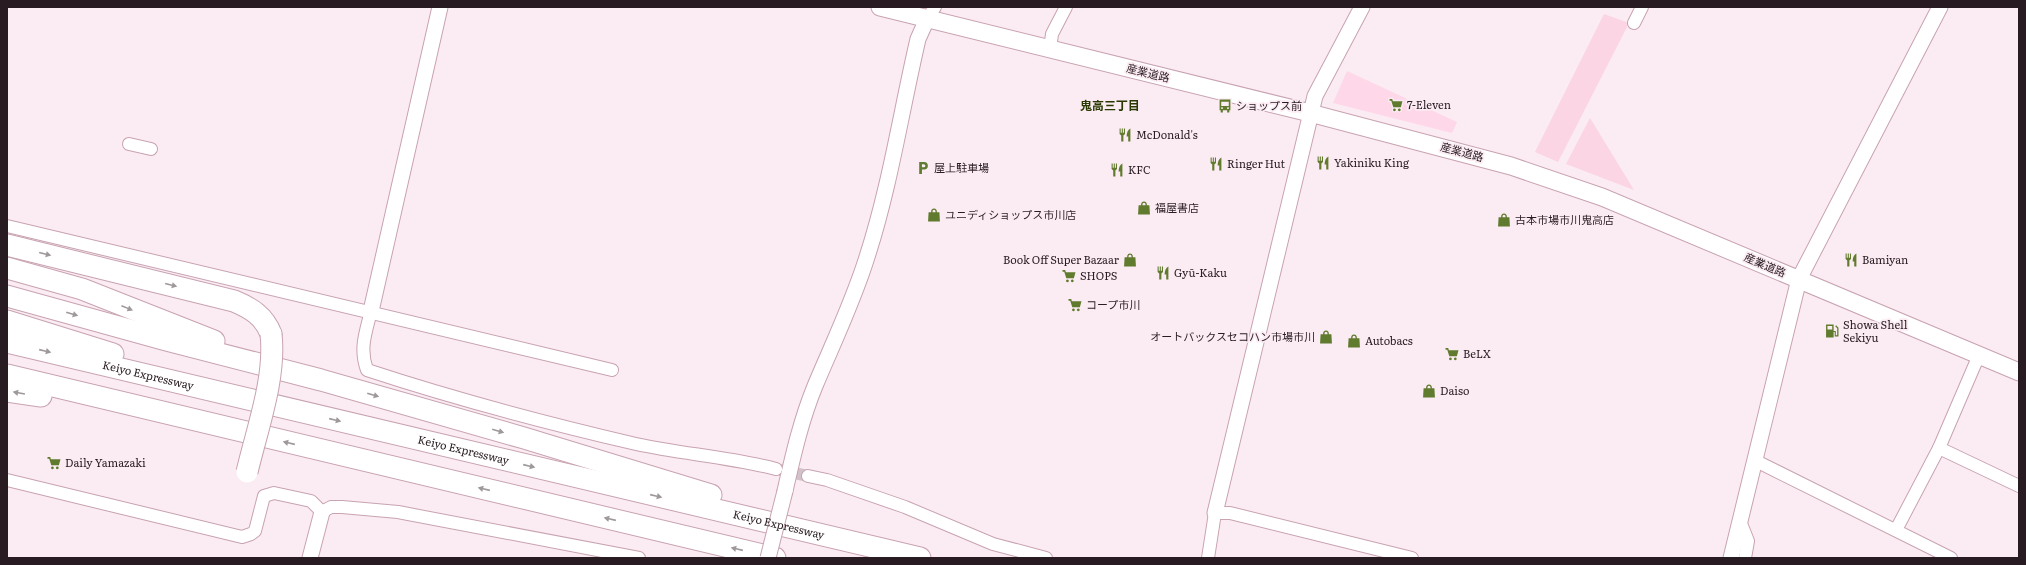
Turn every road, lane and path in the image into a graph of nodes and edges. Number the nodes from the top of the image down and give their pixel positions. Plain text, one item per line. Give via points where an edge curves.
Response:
1 (440, 7) edge
2 (880, 7) edge
3 (1066, 7) edge
4 (1362, 7) edge
5 (1642, 7) edge
6 (1940, 7) edge
7 (931, 13) edge
8 (1634, 23) dead end
9 (1050, 48) junction
10 (1310, 113) junction
11 (130, 144) dead end
12 (151, 150) dead end
13 (7, 226) edge
14 (7, 245) edge
15 (7, 268) edge
16 (1799, 279) junction
17 (7, 296) edge
18 (371, 311) junction
19 (7, 322) edge
20 (7, 342) edge
21 (1979, 355) junction
22 (612, 370) dead end
23 (2019, 372) edge
24 (7, 375) edge
25 (322, 380) junction
26 (7, 390) edge
27 (303, 413) junction
28 (237, 430) junction
29 (1939, 448) junction
30 (1754, 460) junction
31 (776, 469) tunnel mouth
32 (247, 472) dead end
33 (808, 476) tunnel mouth
34 (7, 480) edge
35 (2019, 486) edge
36 (322, 512) junction
37 (1215, 513) junction
38 (1740, 521) junction
39 (1896, 530) junction
40 (894, 552) junction
41 (310, 558) edge
42 (639, 558) edge
43 (768, 558) edge
44 (775, 558) edge
45 (920, 558) edge
46 (1046, 558) edge
47 (1208, 558) edge
48 (1412, 558) edge
49 (1731, 558) edge
50 (1745, 558) edge
51 (1951, 558) edge

1 - 18 street
2 - 7 main road, 産業道路
3 - 9 street via 1052,34
4 - 10 street via 1315,96
5 - 8 street
6 - 16 street
7 - 9 main road, 産業道路
7 - 43 street, bridge via 918,39 889,177 868,256 802,425
9 - 10 main road, 産業道路
10 - 16 main road, 産業道路 via 1443,147 1554,180 1602,197
10 - 37 street
11 - 12 street
13 - 18 street
14 -> 32 highway, bridge via 234,301 254,311 265,322 271,334 273,347 271,373
15 -> 25 highway via 82,289 137,312
16 - 21 main road, 産業道路
16 - 30 street
17 -> 25 highway
18 - 22 street
18 - 31 street via 363,345 367,370 504,410 637,444
19 - 27 highway
20 -> 27 highway, Keiyo Expressway
21 - 23 main road, 産業道路
21 - 29 street
24 - 28 highway
25 -> 40 highway via 524,438
28 -> 26 highway
27 -> 40 highway, Keiyo Expressway
44 -> 28 highway
29 - 35 street
29 - 39 street
30 - 38 street
30 - 39 street
33 - 46 street via 905,507 993,544
34 - 36 street via 242,537 255,531 262,501 268,493 311,501
36 - 41 street
36 - 42 street via 331,507 398,512
37 - 47 street
37 - 48 street via 1230,513
38 - 49 street
38 - 50 street via 1748,541
39 - 51 street
40 - 45 highway, Keiyo Expressway

